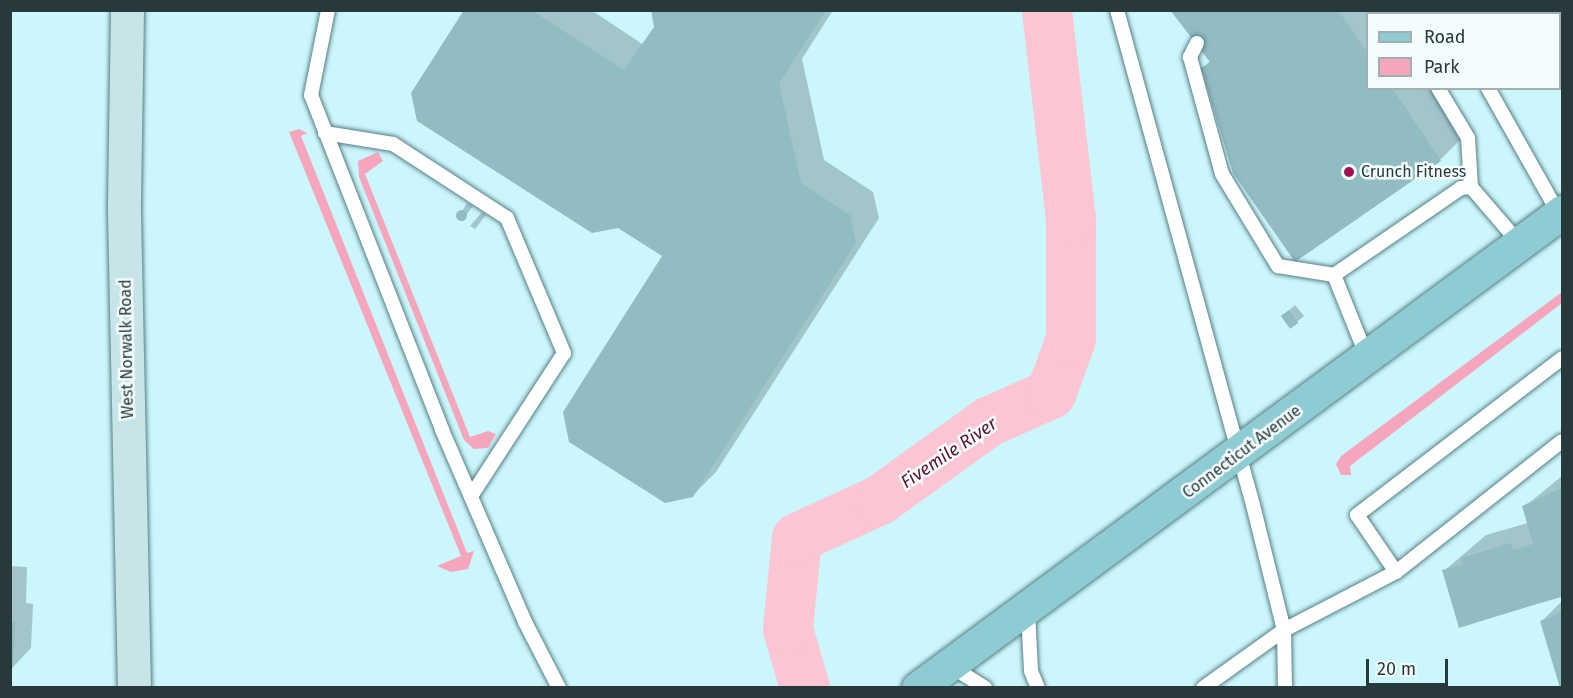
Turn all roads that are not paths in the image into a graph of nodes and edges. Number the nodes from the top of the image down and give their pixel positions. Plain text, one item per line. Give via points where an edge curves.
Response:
1 (127, 10) edge
2 (328, 10) edge
3 (1117, 10) edge
4 (1197, 43) dead end
5 (1439, 90) edge
6 (1489, 90) edge
7 (325, 133) junction
8 (1471, 187) junction
9 (1561, 213) edge
10 (1520, 244) junction
11 (1334, 275) junction
12 (1367, 358) junction
13 (1563, 358) edge
14 (1563, 441) edge
15 (1240, 453) junction
16 (471, 496) junction
17 (1396, 572) junction
18 (1028, 611) junction
19 (1284, 630) junction
20 (952, 668) junction
21 (134, 687) edge
22 (559, 687) edge
23 (918, 687) edge
24 (985, 687) edge
25 (1038, 687) edge
26 (1203, 687) edge
27 (1285, 687) edge

1 - 21 main road, West Norwalk Road via 124,212
2 - 7 lane via 311,95
3 - 15 lane
4 - 11 lane via 1190,57 1222,174 1278,266
5 - 8 lane via 1468,138
6 - 9 lane
7 - 16 lane
7 - 16 lane via 393,144 507,218 564,353
8 - 10 lane
8 - 11 lane via 1461,188
9 - 10 main road, Connecticut Avenue
10 - 12 main road, Connecticut Avenue
11 - 12 lane
12 - 15 main road, Connecticut Avenue
13 - 17 lane via 1357,515
14 - 17 lane
15 - 18 main road, Connecticut Avenue
15 - 19 lane
16 - 22 lane
17 - 19 lane
18 - 20 main road, Connecticut Avenue
18 - 25 lane via 1031,671
19 - 26 lane
19 - 27 lane
20 - 23 main road, Connecticut Avenue
20 - 24 lane

